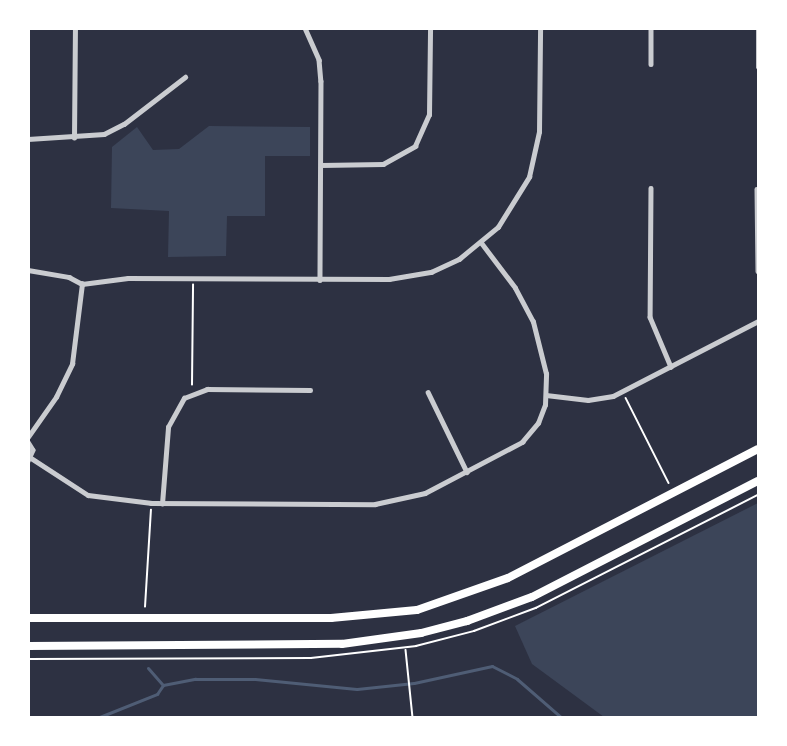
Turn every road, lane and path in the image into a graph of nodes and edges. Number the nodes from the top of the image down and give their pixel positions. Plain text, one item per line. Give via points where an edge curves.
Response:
1 (305, 28) edge
2 (430, 28) edge
3 (540, 28) edge
4 (651, 28) edge
5 (758, 28) edge
6 (75, 30) dead end
7 (651, 64) dead end
8 (758, 67) edge
9 (185, 78) dead end
10 (28, 138) edge
11 (74, 138) junction
12 (321, 165) junction
13 (651, 188) dead end
14 (757, 189) dead end
15 (481, 243) junction
16 (28, 270) edge
17 (759, 271) edge
18 (193, 279) junction
19 (320, 280) junction
20 (82, 284) junction
21 (759, 321) edge
22 (671, 367) junction
23 (310, 390) dead end
24 (194, 392) junction
25 (429, 392) dead end
26 (622, 392) junction
27 (546, 395) junction
28 (28, 439) edge
29 (759, 449) edge
30 (30, 460) edge
31 (467, 472) junction
32 (759, 481) edge
33 (669, 483) dead end
34 (151, 503) junction
35 (162, 504) junction
36 (146, 607) dead end
37 (28, 618) edge
38 (28, 646) edge
39 (406, 648) dead end
40 (413, 717) edge

1 - 12 street via 320,71
2 - 12 street via 429,115 415,146 384,164
3 - 15 street via 539,132 533,162 514,205
4 - 7 street
5 - 8 street
6 - 11 street
9 - 11 street via 114,130
10 - 11 street
12 - 19 street
13 - 22 street via 650,317
14 - 17 street
15 - 19 street via 452,263 419,275
15 - 27 street via 515,288 534,322 545,368
16 - 20 street via 69,277
18 - 19 street
18 - 20 street via 97,279
18 - 24 path
20 - 28 street via 72,364
21 - 22 street
22 - 26 street
23 - 24 street
24 - 35 street via 179,403 169,420
25 - 31 street
26 - 27 street via 588,400
26 - 33 path
27 - 31 street via 538,423 522,442
28 - 30 street via 33,450
29 - 37 main road via 508,578 417,610 339,617
30 - 34 street via 88,495
31 - 35 street via 425,493 388,502
32 - 38 main road via 532,597 421,633 342,644
34 - 35 street
34 - 36 path
39 - 40 path

